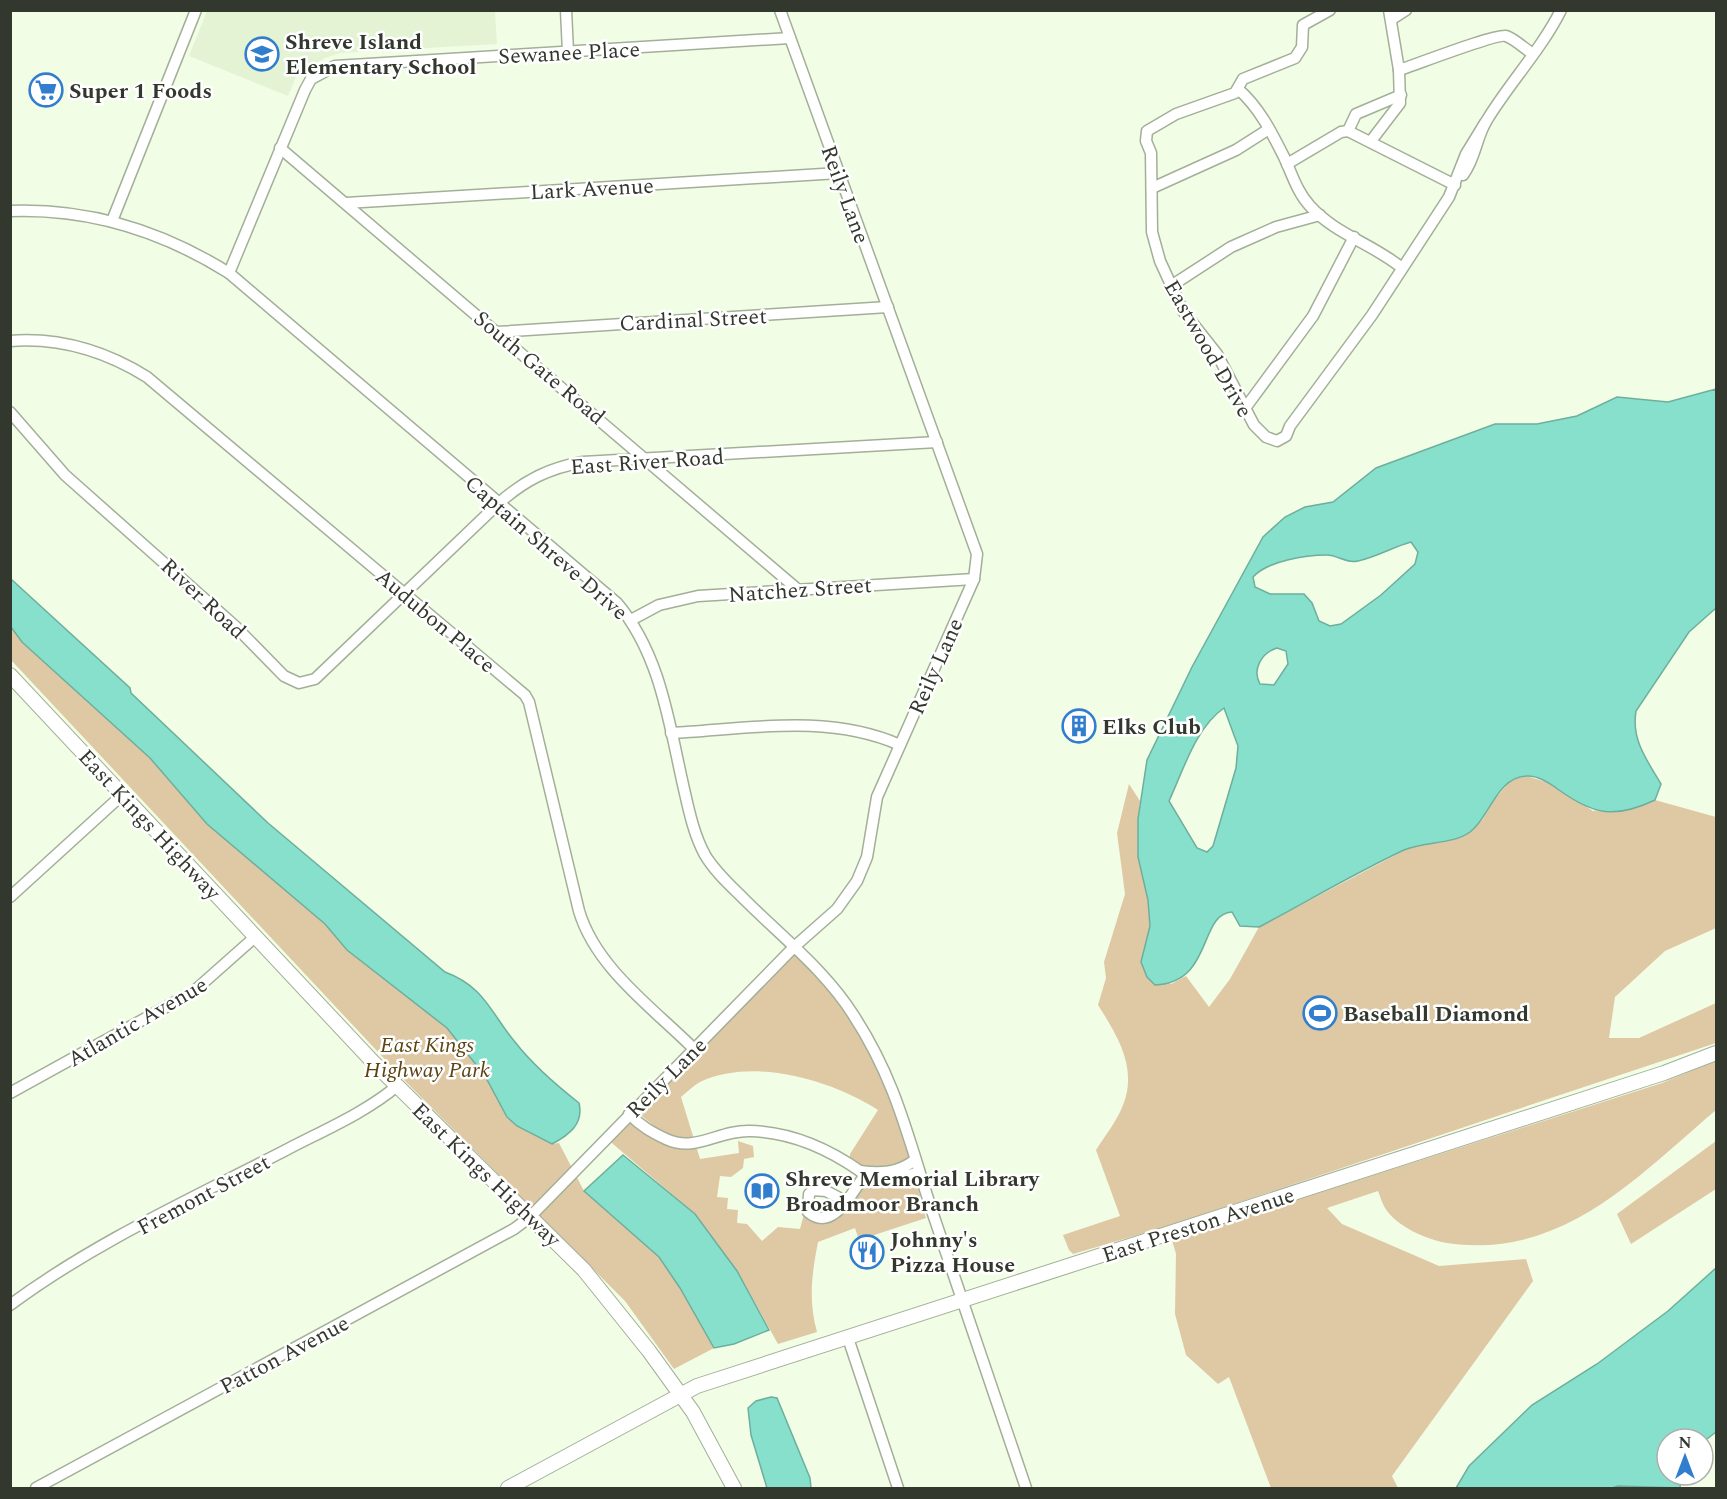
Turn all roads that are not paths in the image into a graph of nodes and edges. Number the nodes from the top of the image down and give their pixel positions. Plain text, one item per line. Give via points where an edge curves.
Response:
1 (196, 10) edge
2 (566, 10) edge
3 (780, 10) edge
4 (1330, 10) edge
5 (1406, 10) edge
6 (1561, 10) edge
7 (1390, 15) edge
8 (790, 38) junction
9 (568, 52) junction
10 (1533, 54) junction
11 (1399, 70) junction
12 (1238, 89) junction
13 (1401, 95) junction
14 (1269, 129) junction
15 (1348, 131) junction
16 (1371, 141) junction
17 (280, 148) junction
18 (1287, 164) junction
19 (838, 173) junction
20 (1455, 185) junction
21 (1152, 188) junction
22 (346, 203) junction
23 (10, 211) edge
24 (1320, 215) junction
25 (112, 220) junction
26 (1354, 237) junction
27 (1402, 268) junction
28 (229, 273) junction
29 (1171, 286) junction
30 (888, 307) junction
31 (498, 332) junction
32 (10, 341) edge
33 (1246, 407) junction
34 (10, 412) edge
35 (937, 442) junction
36 (648, 460) junction
37 (499, 503) junction
38 (974, 579) junction
39 (796, 588) junction
40 (405, 594) junction
41 (631, 620) junction
42 (10, 675) edge
43 (671, 733) junction
44 (900, 745) junction
45 (122, 795) junction
46 (10, 897) edge
47 (255, 937) junction
48 (794, 947) junction
49 (694, 1049) junction
50 (1716, 1053) edge
51 (397, 1086) junction
52 (10, 1093) edge
53 (631, 1112) junction
54 (915, 1160) junction
55 (919, 1172) junction
56 (863, 1173) junction
57 (845, 1201) dead end
58 (530, 1217) junction
59 (963, 1300) junction
60 (10, 1305) edge
61 (848, 1338) junction
62 (679, 1393) junction
63 (36, 1488) edge
64 (508, 1488) edge
65 (734, 1488) edge
66 (898, 1488) edge
67 (1026, 1488) edge

1 - 25 street
2 - 9 street
3 - 8 street, Reily Lane
4 - 12 street, Eastwood Drive via 1303,25 1302,46 1295,58 1243,79
5 - 7 street
6 - 10 street, Eastwood Drive
7 - 11 street
8 - 9 street, Sewanee Place
8 - 19 street, Reily Lane
9 - 17 street, Sewanee Place via 335,66 311,80
10 - 11 street via 1507,36 1494,36
10 - 20 street, Eastwood Drive via 1485,123 1473,161
11 - 13 street
12 - 14 street
12 - 21 street, Eastwood Drive via 1176,114 1147,131
13 - 15 street via 1356,114
13 - 16 street via 1399,107
14 - 18 street
14 - 21 street via 1236,150
15 - 16 street
15 - 18 street
16 - 20 street
17 - 22 street, South Gate Road
17 - 28 street, Sewanee Place
18 - 24 street via 1305,199
19 - 22 street, Lark Avenue
19 - 30 street, Reily Lane
20 - 27 street, Eastwood Drive
21 - 29 street, Eastwood Drive via 1152,232
22 - 31 street, South Gate Road
23 - 25 street, Captain Shreve Drive via 76,213
24 - 26 street
24 - 29 street via 1276,227 1231,247
25 - 28 street, Captain Shreve Drive via 177,244
26 - 27 street
26 - 33 street via 1313,316
27 - 33 street, Eastwood Drive via 1284,438 1273,440 1259,432
28 - 37 street, Captain Shreve Drive
29 - 33 street, Eastwood Drive via 1183,311 1217,354
30 - 31 street, Cardinal Street
30 - 35 street, Reily Lane
31 - 36 street, South Gate Road
32 - 40 street, Audubon Place via 51,341 86,348 147,377
34 - 40 street, River Road via 65,475 176,571 290,681 315,679
35 - 36 street, East River Road
35 - 38 street, Reily Lane via 975,541
36 - 37 street, East River Road via 562,466 524,482
36 - 39 street, South Gate Road
37 - 40 street, East River Road
37 - 41 street, Captain Shreve Drive via 617,603
38 - 39 street, Natchez Street
38 - 44 street, Reily Lane
39 - 41 street, Natchez Street via 681,598
40 - 49 street, Audubon Place via 527,698 579,911 590,938 619,975
41 - 43 street, Captain Shreve Drive via 652,658
42 - 45 street, East Kings Highway
43 - 44 street via 826,725 872,734
43 - 48 street, Captain Shreve Drive via 691,819 706,856
44 - 48 street, Reily Lane via 877,797 867,857 857,881 837,909
45 - 46 street
45 - 47 street, East Kings Highway
47 - 51 street, East Kings Highway
47 - 52 street, Atlantic Avenue via 193,992
48 - 49 street, Reily Lane
48 - 54 street, Captain Shreve Drive via 835,990 873,1047 900,1106
49 - 53 street, Reily Lane
50 - 59 street, East Preston Avenue
51 - 58 street, East Kings Highway
51 - 60 street, Fremont Street via 329,1127 67,1265
53 - 56 street via 648,1132 676,1145 748,1131 791,1136 836,1154
53 - 58 street, Reily Lane
54 - 55 street, Captain Shreve Drive
54 - 56 street via 899,1169
55 - 56 street via 889,1181 871,1180
55 - 59 street, Captain Shreve Drive
56 - 57 street
58 - 62 street, East Kings Highway via 614,1305
58 - 63 street, Patton Avenue via 446,1267
59 - 61 street, East Preston Avenue
59 - 67 street, Captain Shreve Drive
61 - 62 street, East Preston Avenue
61 - 66 street
62 - 64 street, East Preston Avenue
62 - 65 street, East Kings Highway

